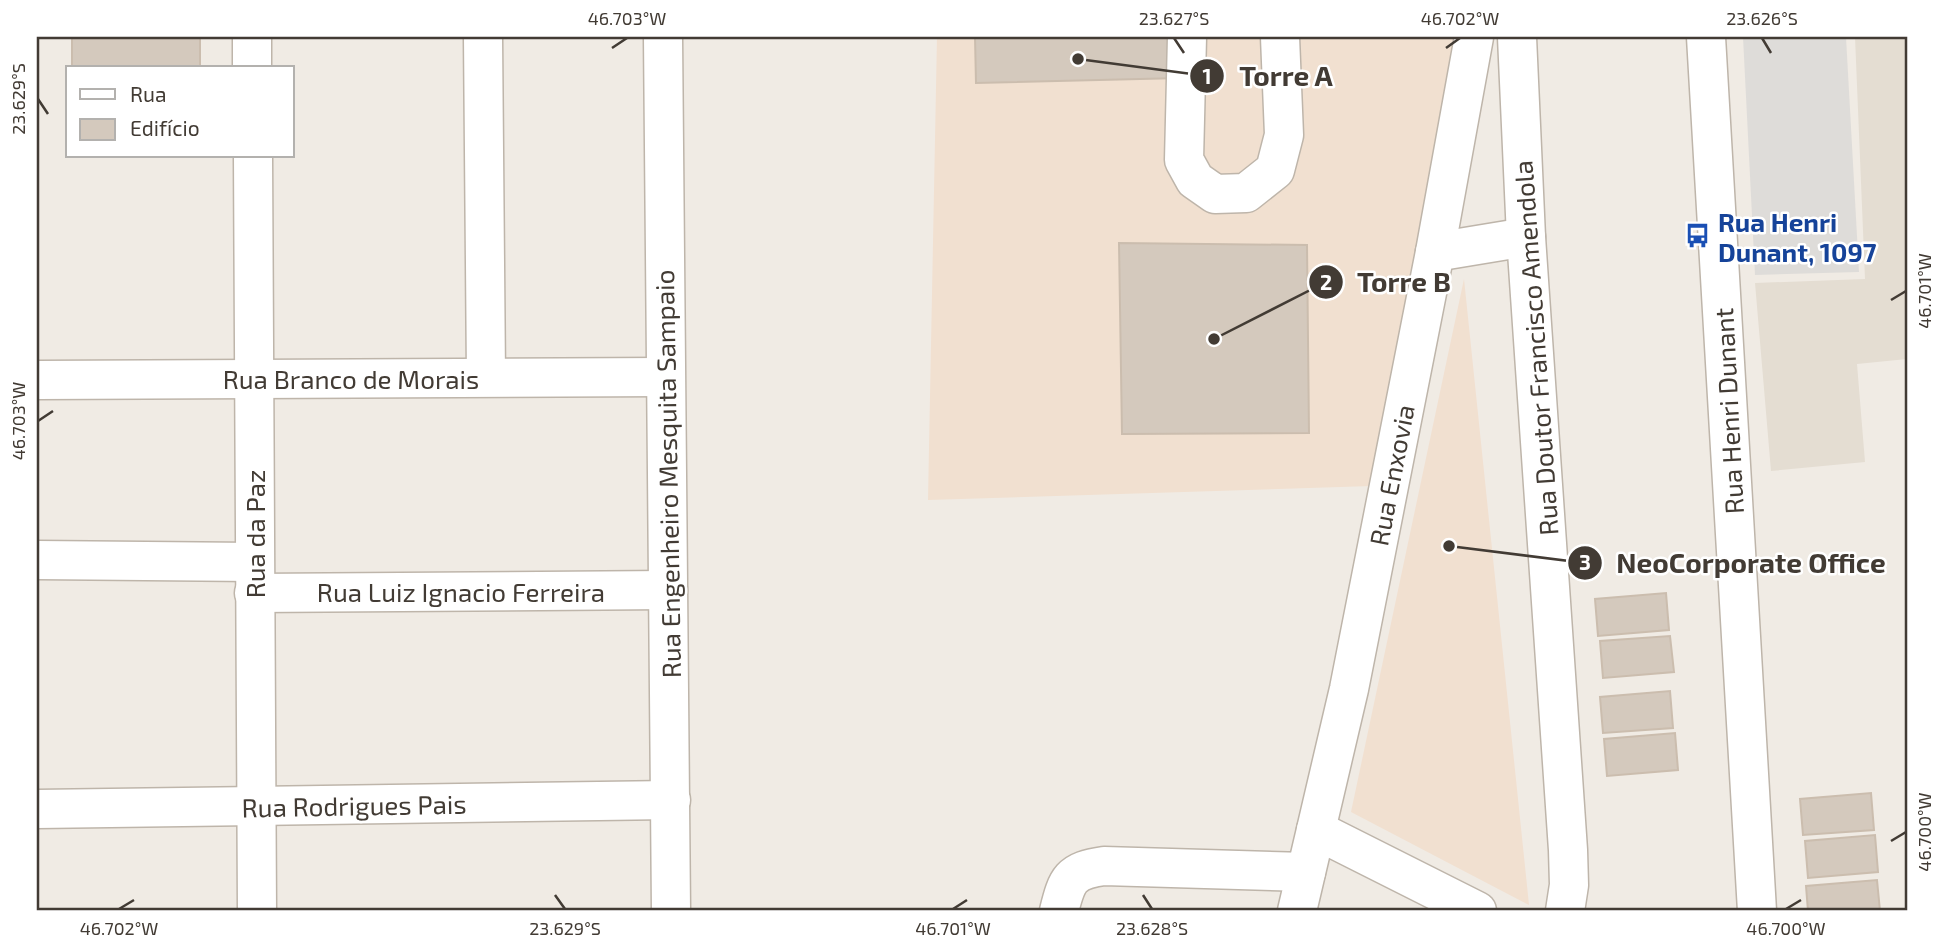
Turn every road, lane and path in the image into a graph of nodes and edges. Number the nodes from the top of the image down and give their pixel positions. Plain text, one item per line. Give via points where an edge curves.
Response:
1 (252, 37) edge
2 (483, 37) edge
3 (663, 37) edge
4 (1187, 37) edge
5 (1280, 37) edge
6 (1474, 37) edge
7 (1517, 37) edge
8 (1706, 37) edge
9 (252, 66) edge
10 (253, 158) edge
11 (1526, 237) junction
12 (1435, 252) junction
13 (486, 377) junction
14 (665, 377) junction
15 (254, 378) junction
16 (37, 380) edge
17 (37, 560) edge
18 (254, 578) junction
19 (668, 590) junction
20 (671, 800) junction
21 (256, 806) junction
22 (37, 809) edge
23 (1316, 830) junction
24 (1306, 872) junction
25 (257, 911) edge
26 (671, 911) edge
27 (1059, 911) edge
28 (1297, 911) edge
29 (1477, 911) edge
30 (1565, 911) edge
31 (1757, 911) edge

1 - 9 street
2 - 13 street
3 - 14 street, Rua Engenheiro Mesquita Sampaio
4 - 5 street via 1184,160 1195,180 1215,194 1246,193 1275,170 1284,135
6 - 12 street, Rua Enxovia
7 - 11 street, Rua Doutor Francisco Amendola
8 - 31 street, Rua Henri Dunant
10 - 15 street, Rua da Paz
11 - 12 street
11 - 30 street, Rua Doutor Francisco Amendola via 1568,850
12 - 23 street, Rua Enxovia via 1349,689
13 - 14 street, Rua Branco de Morais
13 - 15 street, Rua Branco de Morais
14 - 19 street, Rua Engenheiro Mesquita Sampaio
15 - 16 street, Rua Branco de Morais
15 - 18 street, Rua da Paz
17 - 18 street, Rua Luiz Ignacio Ferreira
18 - 19 street, Rua Luiz Ignacio Ferreira
18 - 21 street, Rua da Paz
19 - 20 street, Rua Engenheiro Mesquita Sampaio
20 - 21 street, Rua Rodrigues Pais
20 - 26 street, Rua Engenheiro Mesquita Sampaio
21 - 22 street, Rua Rodrigues Pais
21 - 25 street, Rua da Paz
23 - 24 street, Rua Enxovia
23 - 29 street
24 - 27 street via 1081,869 1065,886
24 - 28 street, Rua Enxovia

